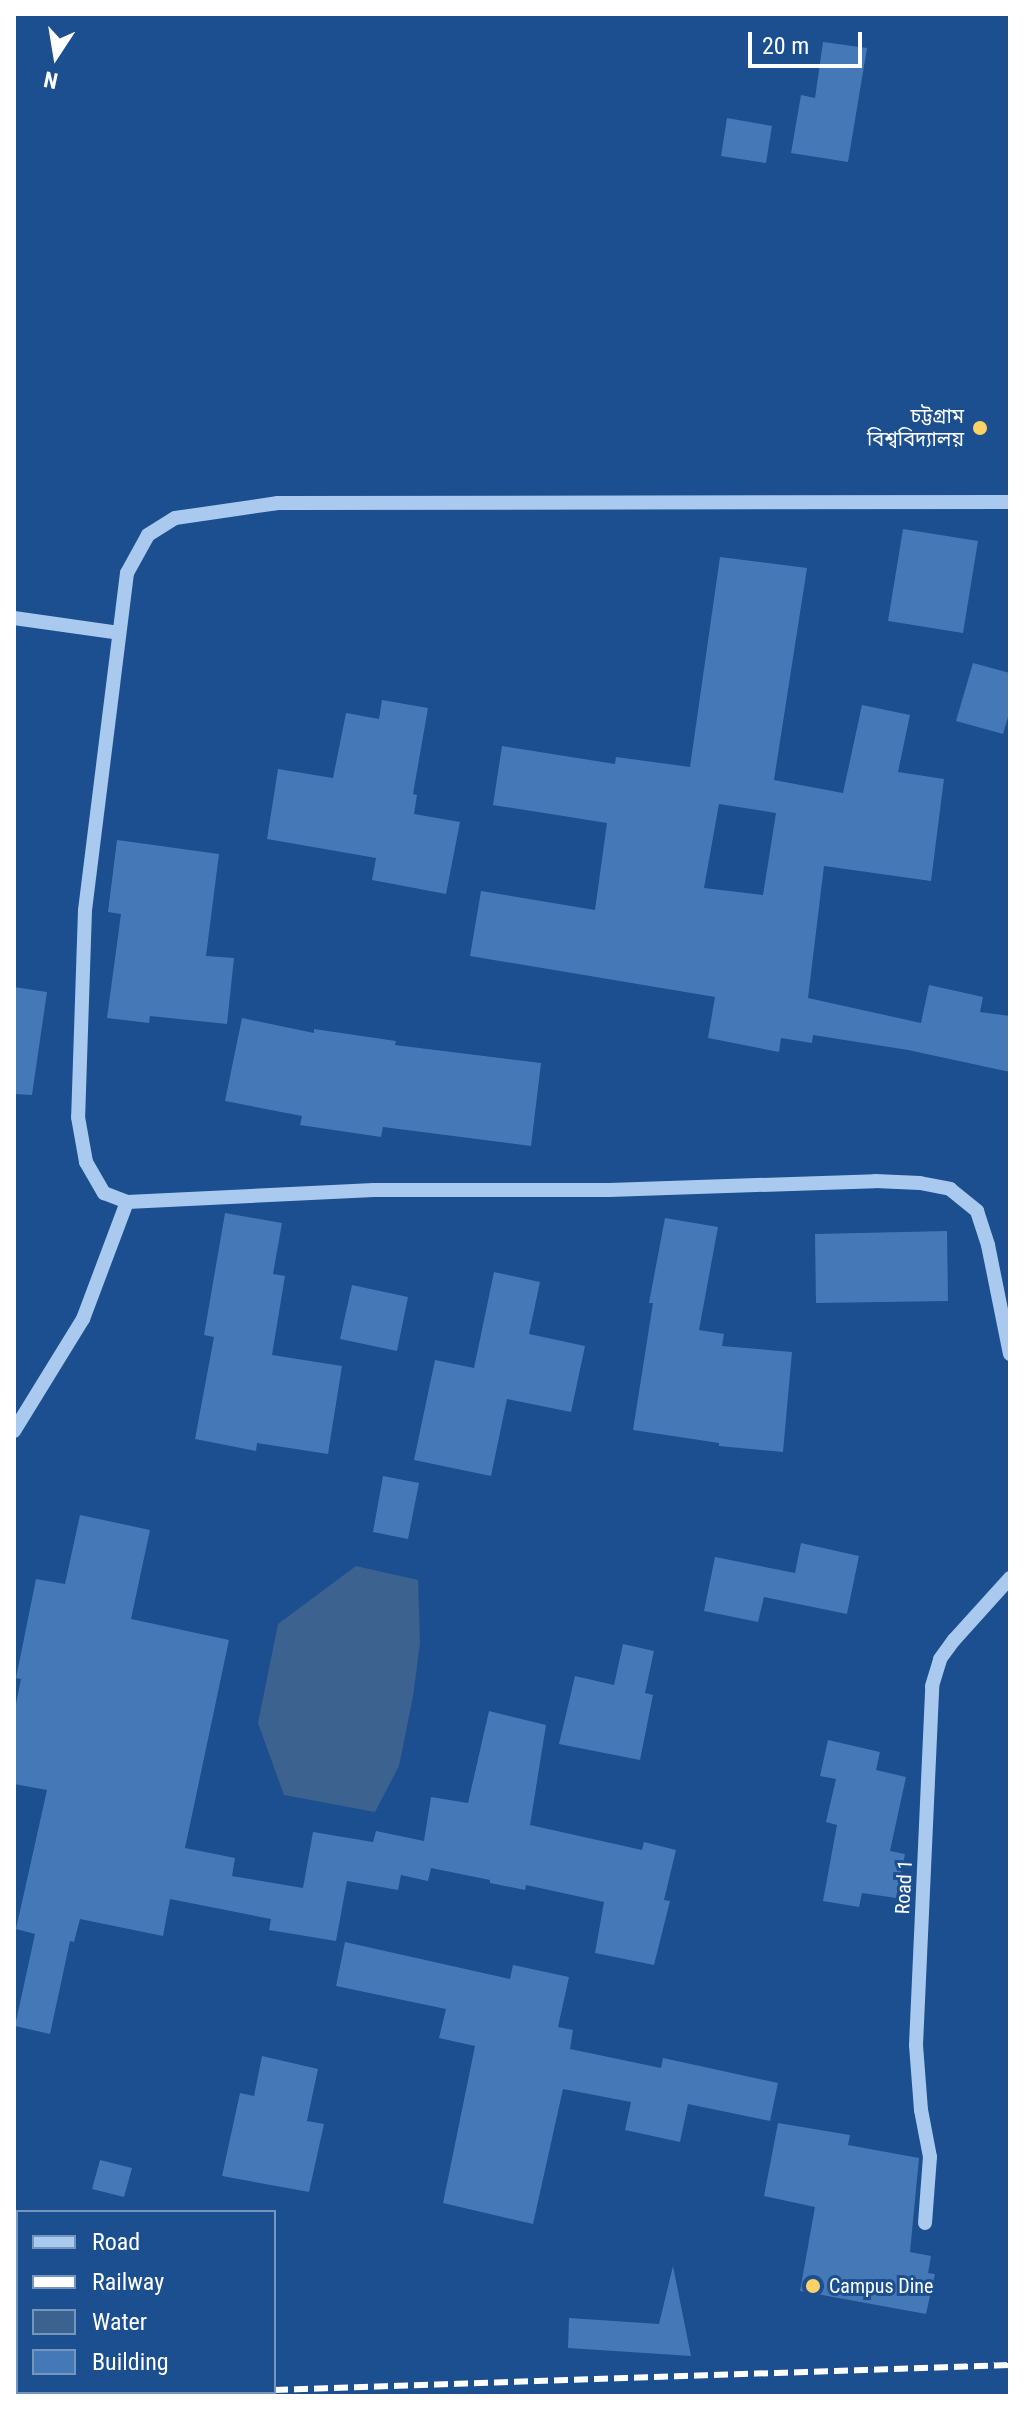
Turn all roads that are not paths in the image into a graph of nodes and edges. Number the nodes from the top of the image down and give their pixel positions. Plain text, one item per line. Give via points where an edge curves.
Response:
1 (1010, 502) edge
2 (14, 618) edge
3 (119, 633) junction
4 (127, 1202) junction
5 (1010, 1354) edge
6 (14, 1431) edge
7 (1010, 1578) edge
8 (925, 2223) dead end

1 - 3 street via 278,503 175,518 148,535 127,573
2 - 3 street
3 - 4 street via 85,910 78,1117 86,1162 104,1193
4 - 5 street via 374,1190 920,1183 950,1189 977,1211
4 - 6 street via 83,1319
7 - 8 street, Road 1 via 940,1659 932,1686 916,2045 930,2157

